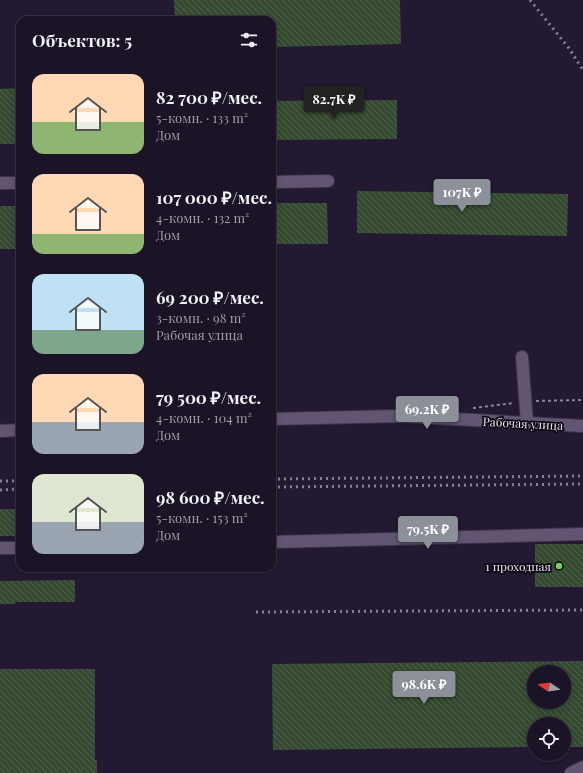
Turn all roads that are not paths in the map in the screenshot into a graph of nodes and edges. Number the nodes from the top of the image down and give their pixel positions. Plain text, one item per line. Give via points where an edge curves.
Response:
1 (328, 181) dead end
2 (276, 182) edge
3 (16, 183) edge
4 (0, 184) edge
5 (522, 357) dead end
6 (276, 419) edge
7 (527, 423) junction
8 (583, 426) edge
9 (16, 430) edge
10 (0, 431) edge
11 (583, 534) edge
12 (276, 542) edge
13 (0, 548) edge
14 (16, 548) edge
15 (583, 767) edge
16 (571, 773) edge

1 - 2 street
3 - 4 street
5 - 7 street
6 - 7 street, Рабочая улица via 398,416
7 - 8 street, Рабочая улица
9 - 10 street
11 - 12 street
13 - 14 street
15 - 16 street

